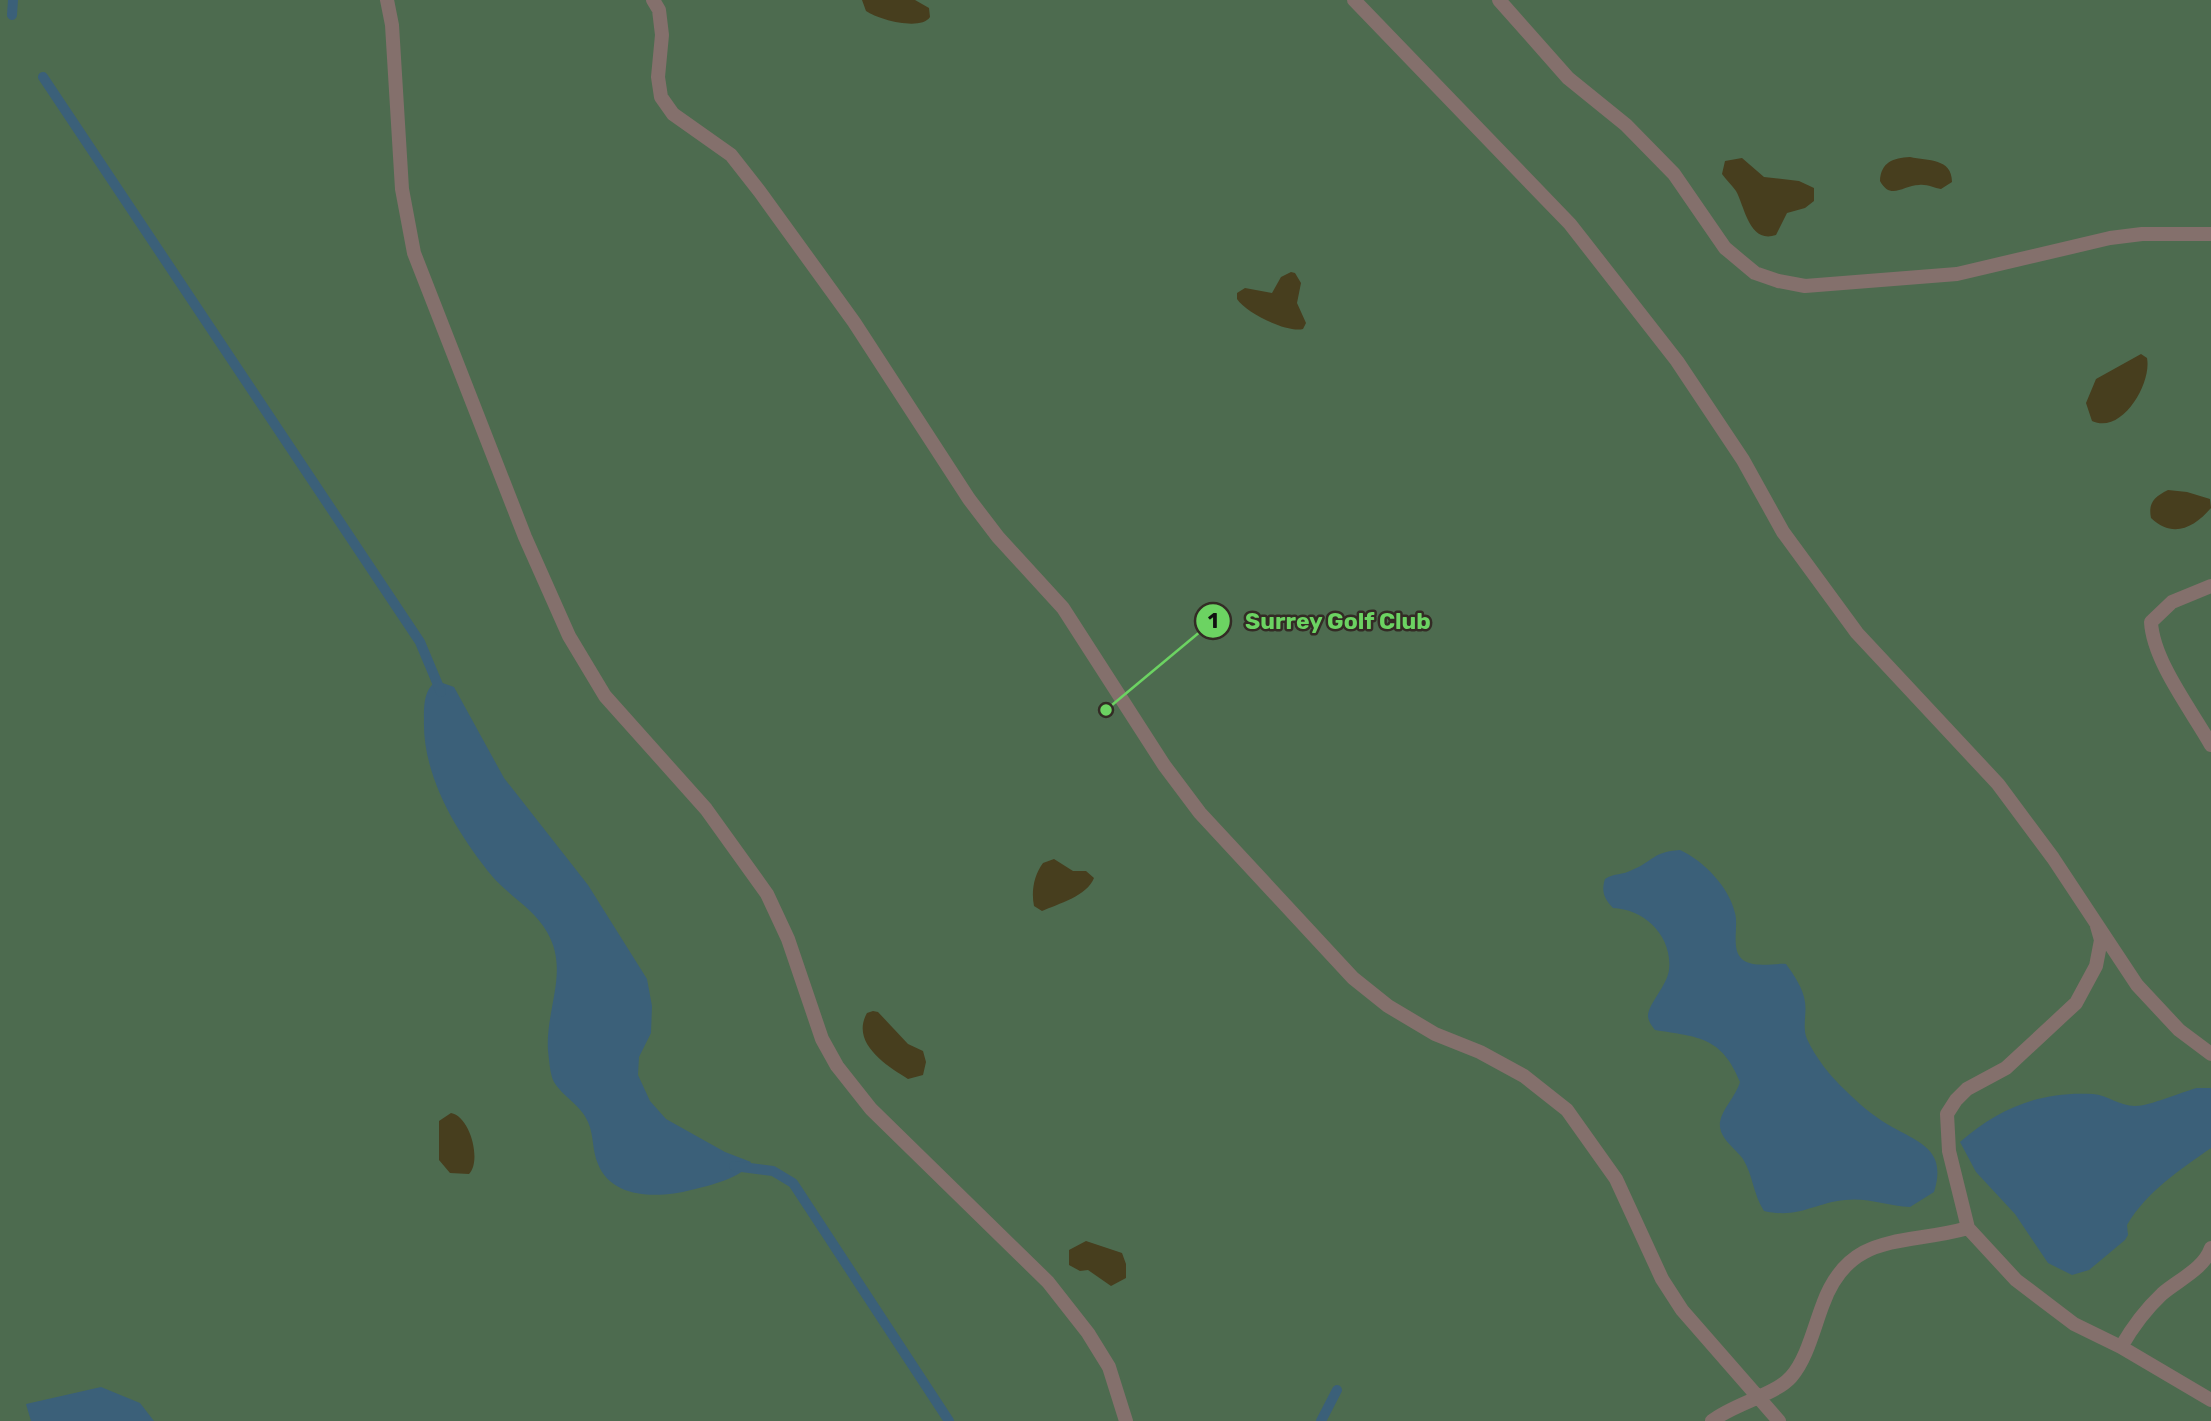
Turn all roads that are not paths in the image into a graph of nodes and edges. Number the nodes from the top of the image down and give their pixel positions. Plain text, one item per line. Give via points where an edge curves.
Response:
1 (387, 0) edge
2 (653, 0) edge
3 (1354, 0) edge
4 (1499, 0) edge
5 (2211, 234) edge
6 (2211, 586) edge
7 (2211, 745) edge
8 (2096, 922) junction
9 (2211, 1054) edge
10 (1968, 1228) junction
11 (2211, 1248) edge
12 (2121, 1346) junction
13 (1759, 1395) junction
14 (2211, 1400) edge
15 (1126, 1421) edge
16 (1712, 1421) edge
17 (1779, 1421) edge

1 - 15 lane via 402,190 414,253 569,636 605,696 706,808 767,894 837,1066 871,1109 1048,1282 1109,1367
2 - 13 lane via 663,35 658,77 661,97 673,114 731,155 760,192 853,322 969,499 1063,608 1200,813 1353,978 1435,1034 1524,1076 1567,1110 1616,1179 1675,1299
3 - 8 lane via 1570,224 1677,361 1811,573 1857,633 1998,784
4 - 5 lane via 1569,78 1626,125 1674,174 1726,248 1755,274 1805,286 1957,274 2110,238
6 - 7 lane via 2172,602 2151,622 2151,633 2162,661
8 - 9 lane via 2137,985 2179,1030
8 - 10 lane via 2101,940 2096,966 2076,1003 2006,1068 1967,1089 1947,1114 1949,1151
10 - 12 lane via 2040,1301 2074,1324
10 - 13 lane via 1872,1246 1854,1258 1830,1285 1790,1378
11 - 12 lane via 2193,1271 2138,1318
12 - 14 lane
13 - 16 lane
13 - 17 lane

